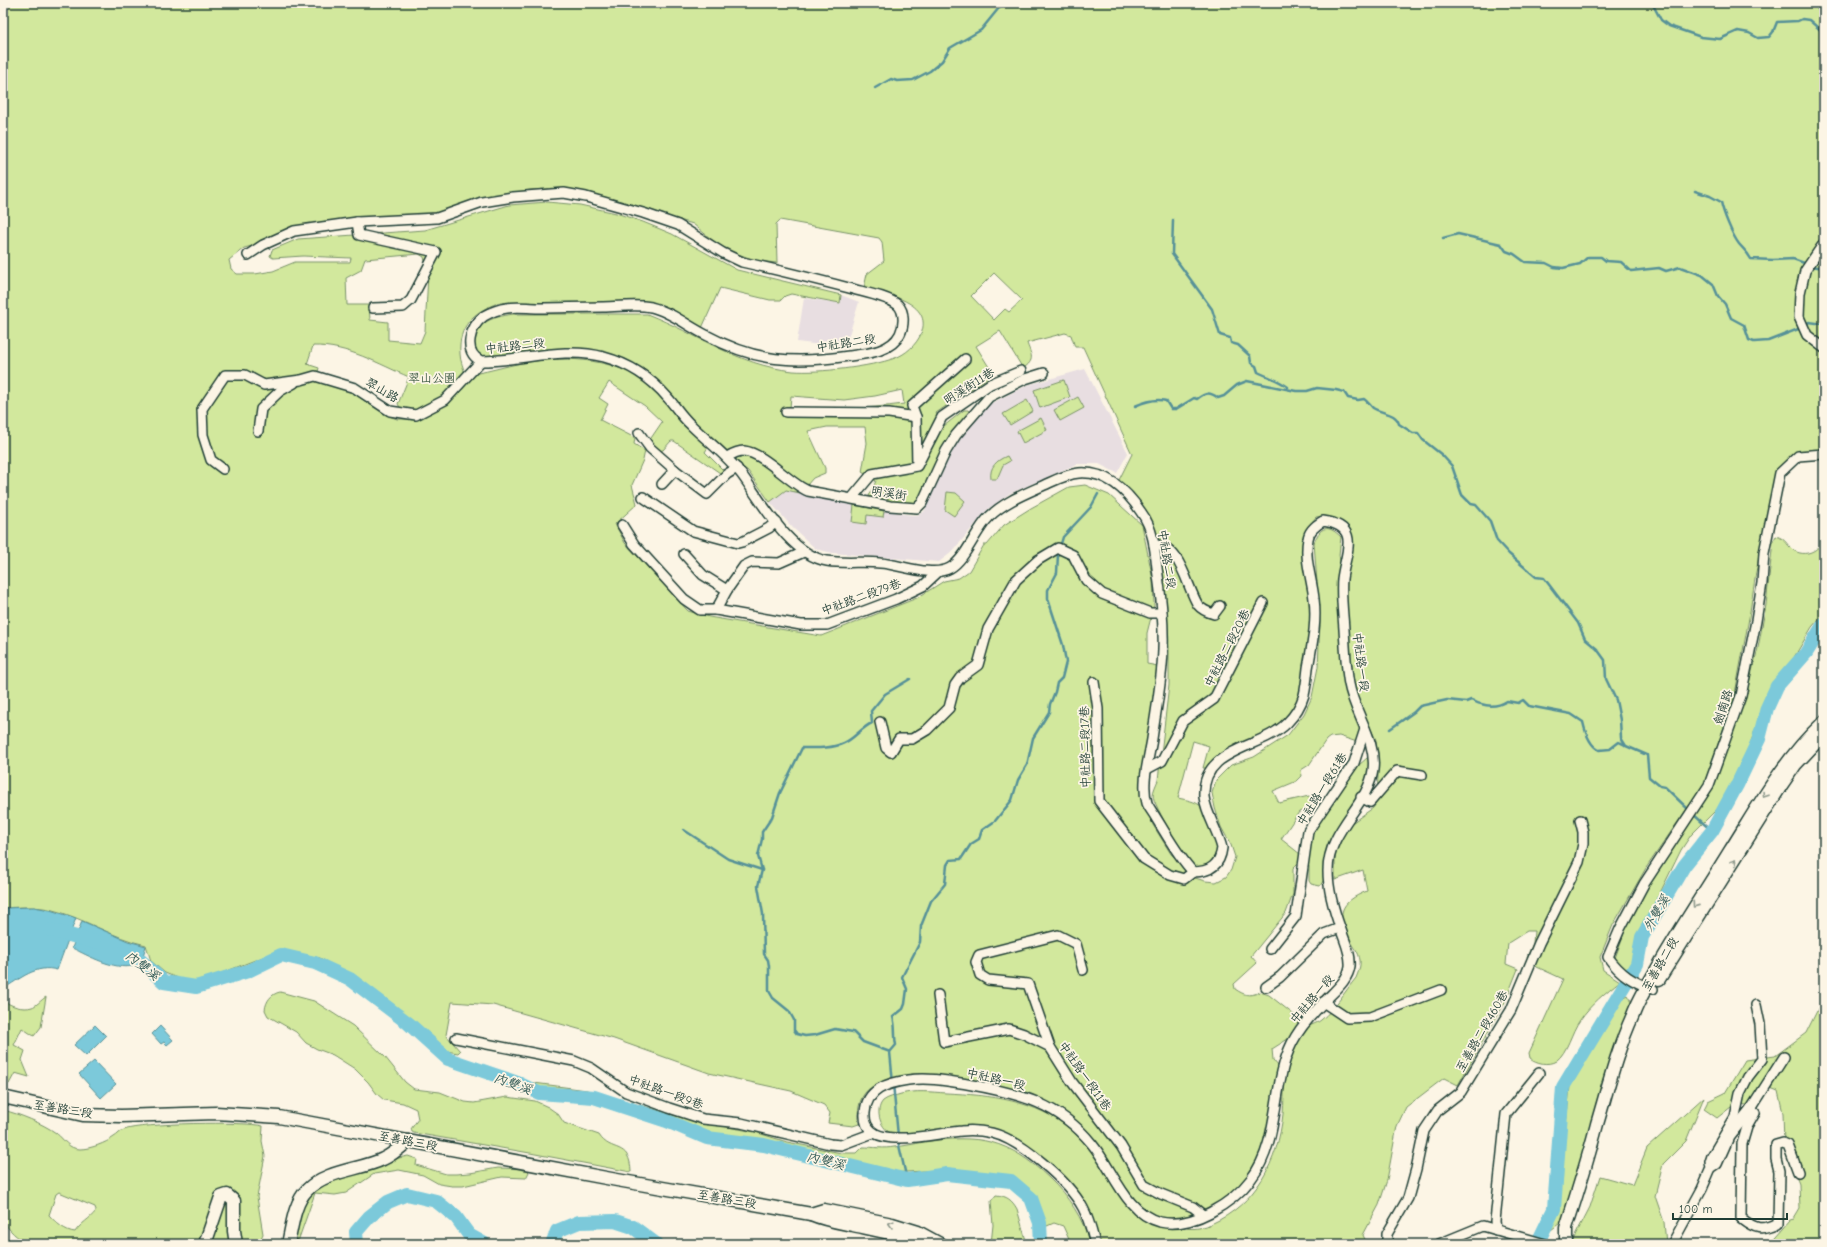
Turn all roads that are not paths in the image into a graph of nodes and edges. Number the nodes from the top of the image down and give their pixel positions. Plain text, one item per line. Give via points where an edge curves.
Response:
1 (357, 222) junction
2 (1824, 243) edge
3 (248, 255) dead end
4 (373, 308) dead end
5 (1824, 348) edge
6 (965, 359) dead end
7 (481, 361) junction
8 (1021, 371) dead end
9 (1044, 373) dead end
10 (301, 380) junction
11 (786, 412) dead end
12 (916, 418) junction
13 (258, 431) dead end
14 (639, 433) dead end
15 (1824, 454) edge
16 (726, 457) junction
17 (917, 466) junction
18 (737, 468) junction
19 (223, 469) dead end
20 (674, 470) junction
21 (662, 484) dead end
22 (643, 497) dead end
23 (852, 498) junction
24 (776, 522) junction
25 (622, 525) dead end
26 (1154, 546) junction
27 (804, 552) junction
28 (684, 554) dead end
29 (938, 572) junction
30 (727, 590) junction
31 (1263, 603) dead end
32 (1220, 606) dead end
33 (716, 610) junction
34 (1162, 613) junction
35 (1094, 682) dead end
36 (880, 722) dead end
37 (1824, 722) edge
38 (1365, 729) junction
39 (1824, 734) edge
40 (1147, 769) junction
41 (1422, 775) dead end
42 (1361, 797) junction
43 (1580, 820) dead end
44 (1193, 872) junction
45 (1340, 928) junction
46 (1270, 949) dead end
47 (1084, 970) dead end
48 (1266, 987) dead end
49 (1646, 987) junction
50 (1441, 990) dead end
51 (938, 996) dead end
52 (1323, 1002) junction
53 (1756, 1005) dead end
54 (456, 1038) dead end
55 (1050, 1047) junction
56 (1784, 1057) dead end
57 (1539, 1073) dead end
58 (3, 1097) edge
59 (1751, 1109) junction
60 (873, 1132) junction
61 (408, 1141) junction
62 (1711, 1168) junction
63 (1798, 1172) dead end
64 (811, 1214) junction
65 (1203, 1215) junction
66 (1496, 1230) junction
67 (1565, 1242) edge
68 (205, 1244) edge
69 (236, 1244) edge
70 (288, 1244) edge
71 (922, 1244) edge
72 (940, 1244) edge
73 (1095, 1244) edge
74 (1387, 1244) edge
75 (1439, 1244) edge
76 (1545, 1244) edge
77 (1672, 1244) edge

1 - 3 street, 中社路二段 via 294,230
1 - 4 street via 359,235 436,252 411,300 403,307
1 - 7 street, 中社路二段 via 437,218 482,202 564,193 636,211 678,225 742,262 857,290 891,301 899,306 903,318 902,330 893,343 870,354 796,361 770,359 733,348 665,312 652,308 507,308 488,314 472,332 471,353
2 - 5 street via 1805,271 1799,316 1807,335
6 - 12 street via 912,406
7 - 10 street, 翠山路 via 444,400 416,415 390,411 355,388 315,376
7 - 16 street, 中社路二段 via 546,354 579,354 603,356 627,365 655,385 689,424
8 - 17 street, 明溪街11巷 via 990,384 942,417
9 - 23 street, 明溪街 via 1025,379 989,397 956,435 922,503 917,508 890,506
10 - 13 street via 280,391 261,409
10 - 19 street, 翠山路 via 264,385 245,375 225,375 202,409 203,435 211,460
11 - 12 street via 889,413
12 - 17 street
14 - 20 street via 650,448
15 - 49 street, 劍南路 via 1798,456 1780,473 1741,696 1709,785 1644,884 1608,957 1617,970
16 - 18 street, 中社路二段
16 - 23 street, 明溪街 via 745,451 776,468 803,489
17 - 23 street via 872,474
18 - 20 street via 727,474 707,494
18 - 24 street, 中社路二段
20 - 21 street
22 - 24 street via 693,531 738,543
24 - 27 street, 中社路二段
25 - 33 street, 中社路二段79巷 via 634,544 684,599 700,610
26 - 29 street, 中社路二段 via 1150,526 1120,487 1104,478 1078,473 1029,492 1002,506 988,517 958,562 949,569
26 - 32 street via 1160,545 1170,550 1198,605 1205,612 1214,614
26 - 34 street, 中社路二段
27 - 29 street, 中社路二段 via 827,561 881,563
27 - 30 street via 779,563 752,562 744,566
28 - 30 street via 704,575
29 - 33 street, 中社路二段79巷 via 923,586 896,599 826,625 801,625
30 - 33 street
31 - 40 street, 中社路二段20巷 via 1214,699 1183,721 1162,761
34 - 36 street via 1150,613 1102,594 1086,580 1073,555 1058,548 1038,560 1016,580 988,629 978,665 960,678 955,685 949,708 912,740 899,739 891,752 886,748
34 - 40 street, 中社路二段 via 1163,651
35 - 44 street, 中社路二段17巷 via 1098,709 1099,801 1144,859 1170,875 1184,879
37 -> 49 street, 至善路二段 via 1804,741 1770,786 1683,923
38 - 42 street, 中社路一段 via 1374,758 1371,780
38 - 44 street, 中社路一段 via 1357,711 1348,677 1341,582 1350,545 1348,535 1334,522 1323,521 1314,527 1308,537 1307,550 1315,619 1304,695 1286,724 1217,762 1208,773 1204,785 1204,798 1222,848 1221,856 1210,870
38 - 46 street, 中社路一段61巷 via 1354,763 1308,831 1296,916
49 -> 39 street, 至善路二段 via 1791,771
40 - 44 street, 中社路二段 via 1147,803 1182,861
41 - 42 street via 1397,771 1370,802
42 - 45 street, 中社路一段 via 1339,831 1330,853 1328,869 1331,897
43 - 74 street, 至善路二段460巷 via 1584,832 1576,868 1539,943 1511,1010 1461,1092 1438,1110 1424,1130 1408,1198 1387,1234
45 - 48 street via 1324,934 1280,977
45 - 52 street, 中社路一段 via 1349,951 1350,964 1347,976
47 - 55 street, 中社路一段11巷 via 1076,944 1058,935 979,955 976,962 980,975 988,980 1028,984
49 - 67 street, 至善路二段 via 1633,1013 1610,1075 1566,1228
50 - 52 street via 1370,1017 1347,1018
51 - 55 street via 944,1042 1009,1029
52 - 65 street, 中社路一段 via 1298,1031 1286,1056 1269,1140 1254,1176 1223,1206
53 - 62 street via 1762,1059 1740,1093 1734,1116 1712,1156
54 - 60 street, 中社路一段9巷 via 574,1061 591,1068 626,1092 703,1119 741,1123 841,1145
55 - 65 street, 中社路一段11巷 via 1072,1082 1121,1146 1144,1185 1193,1207
56 - 59 street
57 - 66 street via 1506,1114
58 - 61 street, 至善路三段 via 83,1115 216,1113 279,1117
59 - 62 street via 1729,1137 1717,1164
59 - 63 street via 1754,1113 1746,1127 1742,1144 1742,1218 1759,1228 1767,1229 1778,1223 1780,1171 1776,1159 1776,1145 1788,1145
60 - 65 street, 中社路一段 via 865,1121 864,1110 868,1098 876,1090 890,1083 917,1079 944,1080 1011,1092 1044,1104 1079,1129 1095,1147 1124,1194 1140,1212 1160,1222 1184,1222
60 - 73 street via 884,1138 901,1138 966,1130 994,1134 1010,1141 1053,1172 1071,1191 1084,1209
61 - 64 street, 至善路三段
61 - 70 street via 383,1159 341,1171 307,1189 299,1202
62 - 77 street
64 - 71 street, 至善路三段 via 823,1219 909,1238
72 -> 64 street, 至善路三段 via 918,1232 892,1224 824,1210
66 - 75 street via 1483,1226
66 - 76 street
68 - 69 street via 221,1197 227,1195 234,1201

